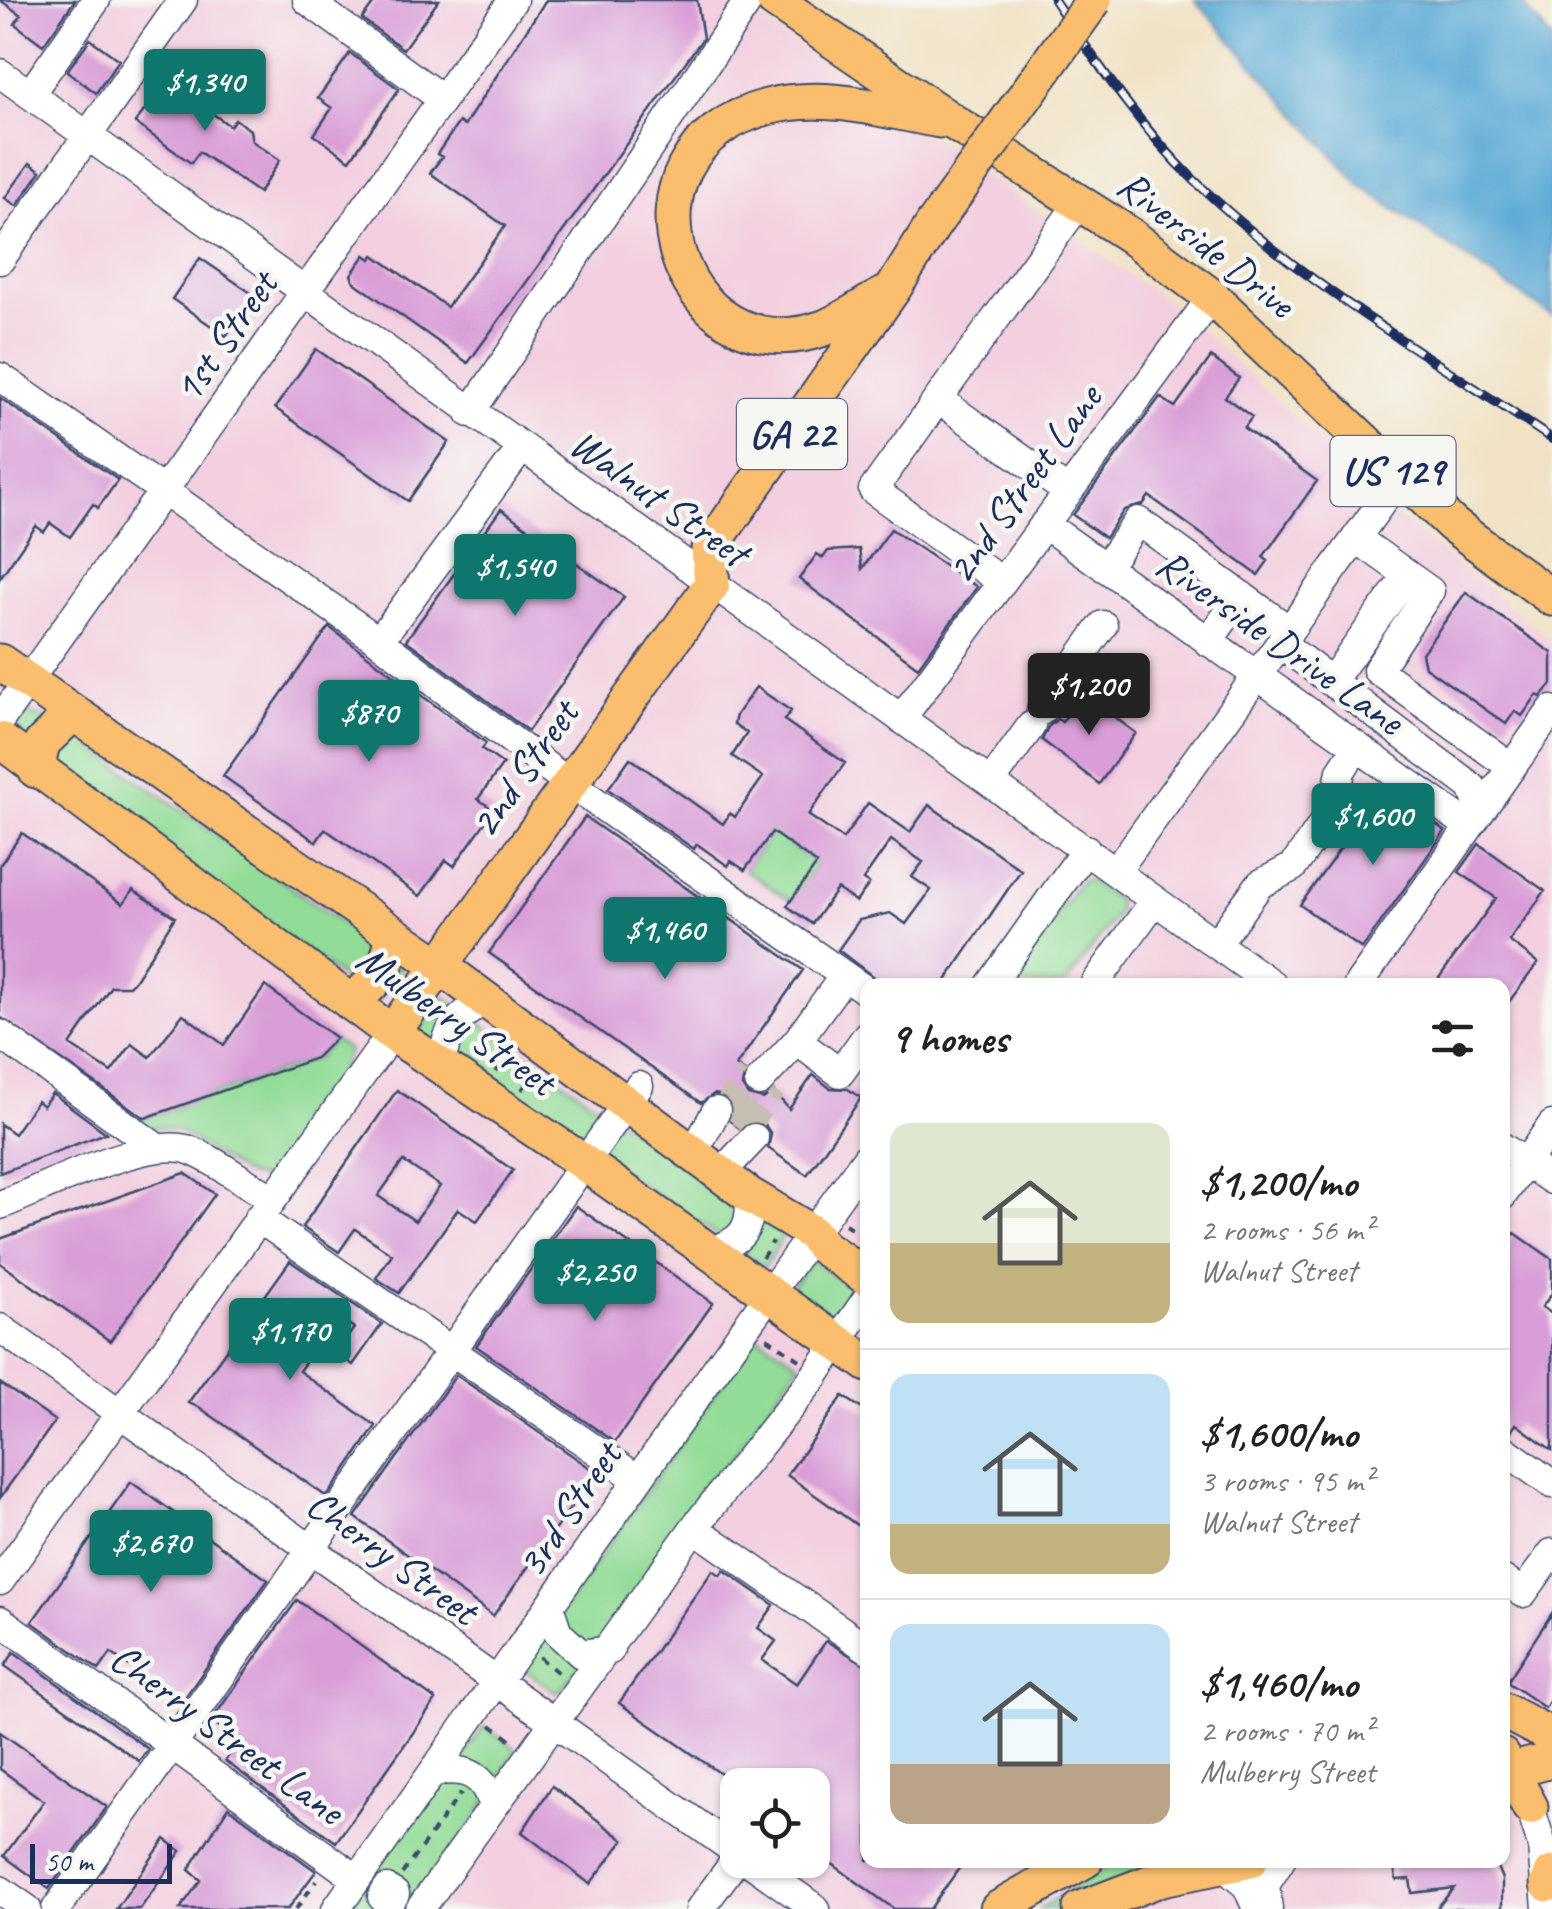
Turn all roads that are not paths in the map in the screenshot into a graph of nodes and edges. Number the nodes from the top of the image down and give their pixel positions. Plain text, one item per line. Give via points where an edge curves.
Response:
1 (96, 0) edge
2 (183, 0) edge
3 (307, 0) edge
4 (514, 0) edge
5 (748, 0) edge
6 (774, 0) edge
7 (1094, 0) edge
8 (337, 9) edge
9 (0, 72) edge
10 (30, 94) junction
11 (442, 99) junction
12 (953, 122) junction
13 (87, 136) junction
14 (1079, 202) junction
15 (0, 260) edge
16 (893, 290) junction
17 (305, 293) junction
18 (1212, 297) junction
19 (0, 377) edge
20 (938, 399) junction
21 (470, 413) junction
22 (521, 449) junction
23 (1400, 478) junction
24 (164, 492) junction
25 (1068, 492) junction
26 (1044, 524) junction
27 (1356, 538) junction
28 (1106, 568) junction
29 (1407, 576) junction
30 (1002, 582) junction
31 (712, 584) junction
32 (1242, 595) junction
33 (1552, 598) edge
34 (1103, 625) dead end
35 (1285, 637) junction
36 (379, 641) junction
37 (1208, 642) junction
38 (1378, 670) junction
39 (14, 672) edge
40 (1257, 675) junction
41 (1331, 682) junction
42 (1546, 712) edge
43 (73, 713) junction
44 (902, 719) junction
45 (0, 720) edge
46 (0, 740) edge
47 (1357, 746) junction
48 (1496, 756) junction
49 (36, 770) junction
50 (991, 782) junction
51 (569, 783) junction
52 (1473, 808) junction
53 (1086, 850) junction
54 (1116, 871) junction
55 (1155, 900) junction
56 (394, 934) junction
57 (1216, 944) junction
58 (440, 966) junction
59 (995, 978) edge
60 (1099, 978) edge
61 (1264, 978) edge
62 (1363, 978) edge
63 (856, 984) edge
64 (485, 999) junction
65 (350, 1002) junction
66 (392, 1033) junction
67 (0, 1034) edge
68 (798, 1042) junction
69 (860, 1045) edge
70 (440, 1066) junction
71 (763, 1079) tunnel mouth
72 (632, 1096) junction
73 (1552, 1125) edge
74 (156, 1148) junction
75 (1510, 1152) edge
76 (712, 1157) junction
77 (584, 1162) junction
78 (1526, 1163) junction
79 (860, 1166) edge
80 (1552, 1180) edge
81 (1510, 1185) edge
82 (749, 1195) junction
83 (0, 1206) edge
84 (265, 1208) junction
85 (810, 1228) junction
86 (709, 1251) junction
87 (860, 1272) edge
88 (761, 1280) junction
89 (860, 1309) edge
90 (0, 1328) edge
91 (837, 1343) junction
92 (454, 1351) junction
93 (860, 1359) edge
94 (119, 1417) junction
95 (1511, 1459) edge
96 (638, 1478) junction
97 (1552, 1484) edge
98 (694, 1528) junction
99 (312, 1549) junction
100 (1552, 1553) edge
101 (0, 1581) edge
102 (1510, 1584) edge
103 (550, 1609) junction
104 (0, 1620) edge
105 (860, 1643) edge
106 (610, 1650) junction
107 (494, 1679) junction
108 (1510, 1714) edge
109 (556, 1724) junction
110 (1552, 1736) edge
111 (174, 1743) junction
112 (1552, 1760) edge
113 (1510, 1766) edge
114 (433, 1772) junction
115 (1510, 1776) edge
116 (493, 1807) junction
117 (1528, 1807) edge
118 (720, 1842) edge
119 (1071, 1868) edge
120 (1211, 1868) edge
121 (1238, 1868) edge
122 (1276, 1868) edge
123 (722, 1878) edge
124 (772, 1878) edge
125 (357, 1879) junction
126 (1549, 1889) edge
127 (0, 1890) edge
128 (27, 1909) edge
129 (56, 1909) edge
130 (336, 1909) edge
131 (420, 1909) edge
132 (700, 1909) edge
133 (816, 1909) edge
134 (998, 1909) edge
135 (1081, 1909) edge
136 (1257, 1909) edge
137 (1268, 1909) edge

1 - 10 street
2 - 13 street
3 - 8 street
4 - 11 street, 1st Street
5 - 21 street
6 - 12 main road, Riverside Drive / US 129
7 - 16 main road, 2nd Street / GA 22, bridge
8 - 11 street
9 - 10 street, Walnut Street
10 - 13 street, Walnut Street
11 - 17 street, 1st Street
12 - 14 main road, Riverside Drive / US 129
12 - 16 main road via 848,103 767,107 726,123 679,174 670,210 674,251 686,280 711,308 742,327 770,333 824,328
13 - 15 street
13 - 17 street, Walnut Street
14 - 18 main road, Riverside Drive / US 129
14 - 20 street
16 - 31 main road, 2nd Street / GA 22 via 709,549
17 - 21 street, Walnut Street
17 - 24 street, 1st Street
18 - 23 main road, Riverside Drive / US 129
18 - 25 street, 2nd Street Lane
19 - 24 street
20 - 25 street
20 - 30 street via 873,490
21 - 22 street, Walnut Street
22 - 31 street, Walnut Street
22 - 36 street
23 - 27 street
23 - 33 main road, Riverside Drive / US 129
24 - 36 street
24 - 39 street, 1st Street
25 - 26 street, 2nd Street Lane
26 - 28 street, Riverside Drive Lane
26 - 30 street, 2nd Street Lane
27 - 29 street
27 - 35 street
28 - 32 street via 1138,521
28 - 37 street, Riverside Drive Lane
29 - 38 street via 1430,591
29 - 41 street
30 - 44 street, 2nd Street Lane
31 - 44 street, Walnut Street
31 - 51 main road, 2nd Street
32 - 35 street
32 - 37 street
34 - 50 street
35 - 40 street
35 - 41 street
36 - 51 street
37 - 40 street, Riverside Drive Lane
38 - 41 street
38 - 48 street
39 - 43 main road, Mulberry Street
39 - 45 street, 1st Street
40 - 47 street, Riverside Drive Lane
40 - 54 street
41 - 52 street
42 - 48 street
42 - 52 street
43 - 49 main road via 42,743
43 - 56 main road, Mulberry Street
44 - 50 street, Walnut Street
46 - 49 main road, Mulberry Street
47 - 52 street, Riverside Drive Lane
47 - 57 street via 1341,772 1334,808 1293,867 1260,884
48 - 52 street
49 - 65 main road, Mulberry Street
50 - 53 street, Walnut Street
51 - 58 main road, 2nd Street
51 - 63 street
52 - 62 street
53 - 54 street, Walnut Street
53 - 59 street
54 - 55 street, Walnut Street
55 - 57 street, Walnut Street
55 - 60 street
56 - 58 main road, Mulberry Street
56 - 65 main road via 379,980
57 - 61 street, Walnut Street
58 - 64 main road, Mulberry Street
58 - 66 main road, 2nd Street
63 - 68 street
64 - 70 street via 456,1019
64 - 72 main road, Mulberry Street
65 - 66 main road, Mulberry Street
66 - 70 main road, Mulberry Street
66 - 84 street, 2nd Street
67 - 74 street
68 - 69 street via 840,1073
68 - 71 street
70 - 77 main road, Mulberry Street
72 - 76 main road, Mulberry Street
72 - 77 street
73 - 78 street
74 - 83 street
74 - 84 street via 191,1150
75 - 78 street
76 - 76 street via 733,1123
76 - 82 main road, Mulberry Street
77 - 86 main road, Mulberry Street
77 - 92 street
78 - 80 street
78 - 81 street
79 - 85 street, 3rd Street
82 - 85 main road, Mulberry Street
82 - 86 street via 752,1214 744,1234
84 - 92 street
84 - 94 street, 2nd Street
85 - 87 main road, Mulberry Street via 823,1247
85 - 88 street, 3rd Street
86 - 88 main road, Mulberry Street
88 - 91 main road, Mulberry Street
88 - 96 street, 3rd Street
89 - 91 street
90 - 94 street, Cherry Street
91 - 93 main road, Mulberry Street
91 - 98 street
92 - 96 street
92 - 99 street
94 - 99 street, Cherry Street
94 - 101 street, 2nd Street
95 - 97 street
96 - 103 street, 3rd Street
98 - 105 street
98 - 106 street
99 - 107 street, Cherry Street
99 - 111 street
100 - 102 street via 1523,1593
103 - 106 street via 558,1633 581,1654
103 - 107 street, 3rd Street
104 - 111 street, Cherry Street Lane
106 - 109 street
107 - 109 street, Cherry Street
107 - 114 street, 3rd Street
108 - 110 main road
109 - 116 street
109 - 118 street, Cherry Street
111 - 125 street, Cherry Street Lane
111 - 129 street
112 - 113 main road
114 - 116 street via 452,1768 476,1775
114 - 125 street, 3rd Street
115 - 117 main road
116 - 131 street
117 - 126 street
119 - 134 main road
120 - 135 main road via 1162,1878
121 - 136 street
122 - 137 street via 1266,1885
123 - 132 street
124 - 133 street
125 - 130 street, 3rd Street
127 - 128 street

